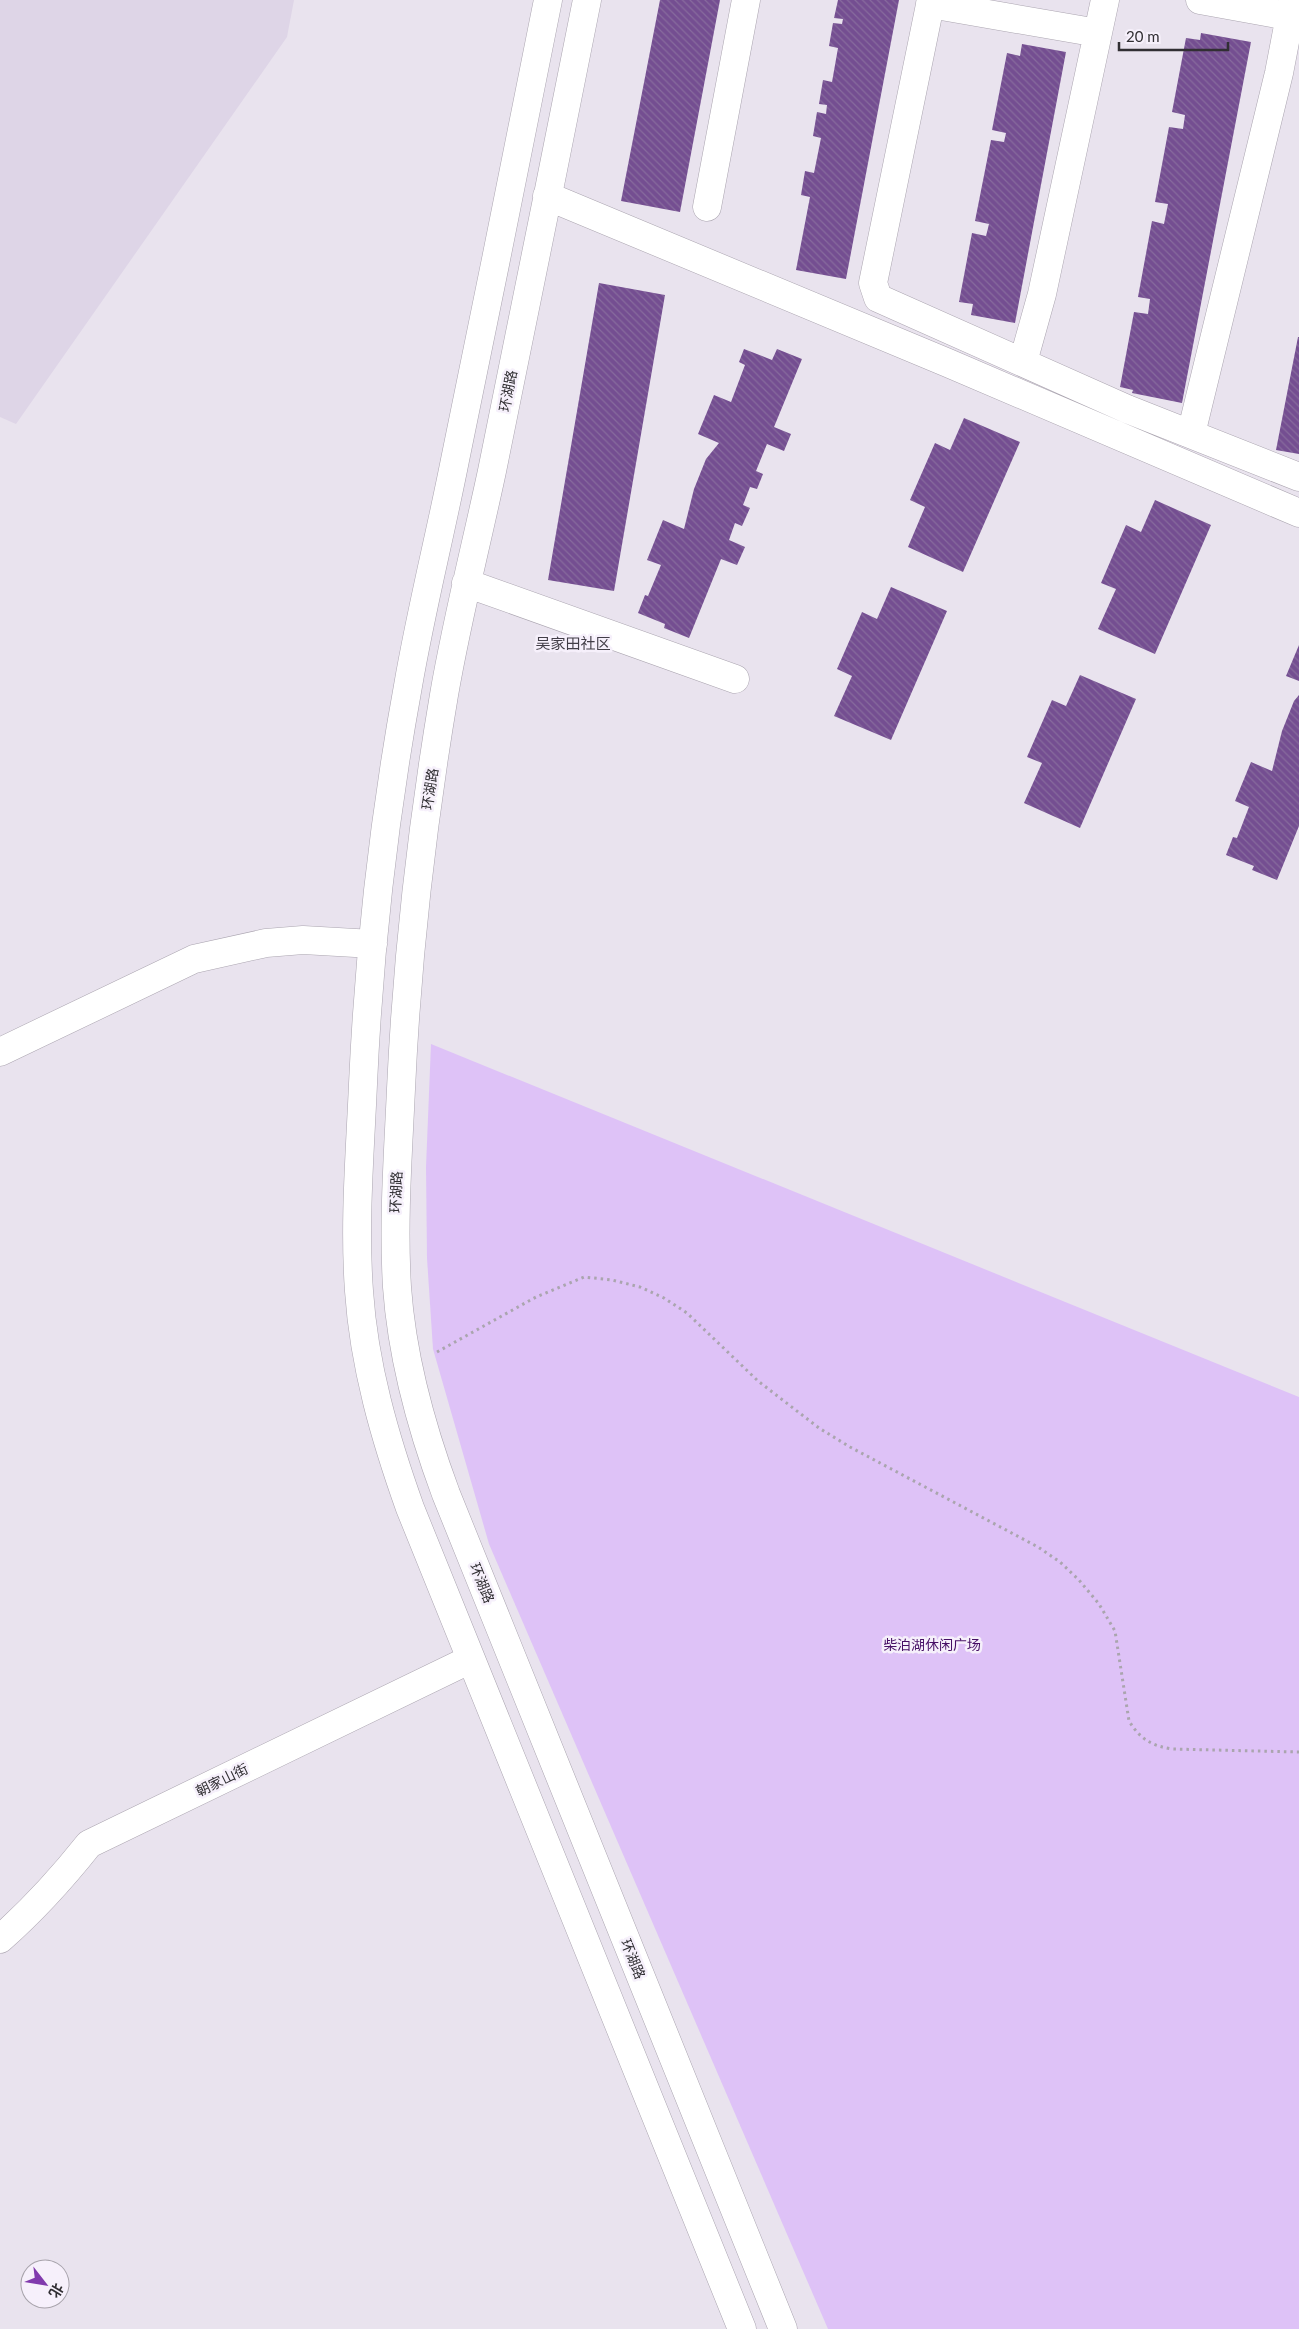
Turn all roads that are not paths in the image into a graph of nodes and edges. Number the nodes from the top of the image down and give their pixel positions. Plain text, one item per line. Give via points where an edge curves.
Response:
1 (548, 0) edge
2 (587, 0) edge
3 (746, 0) edge
4 (1105, 0) edge
5 (1200, 0) edge
6 (931, 2) edge
7 (1294, 11) edge
8 (1098, 33) junction
9 (547, 196) junction
10 (707, 207) dead end
11 (1023, 362) junction
12 (1191, 434) junction
13 (1299, 477) edge
14 (1299, 513) edge
15 (466, 583) junction
16 (735, 679) dead end
17 (373, 944) junction
18 (0, 1052) edge
19 (471, 1659) junction
20 (0, 1939) edge
21 (742, 2329) edge
22 (783, 2329) edge

1 - 17 street via 407,687 389,800
2 - 9 street, 环湖路
3 - 10 street
4 - 8 street
5 - 7 street
6 - 8 street
6 - 11 street via 873,283 878,298
7 - 12 street
8 - 11 street via 1042,294
9 - 14 street
9 - 15 street, 环湖路 via 492,473
11 - 12 street
12 - 13 street
15 - 16 street
15 - 22 street, 环湖路 via 427,805 413,916 403,1041 395,1228 397,1290 408,1368 428,1444 446,1494
17 - 18 street via 303,940 266,943 194,959
17 - 19 street via 365,1039 357,1229 359,1294 366,1348 392,1456
19 - 20 street, 朝家山街 via 89,1844 54,1887
19 - 21 street

